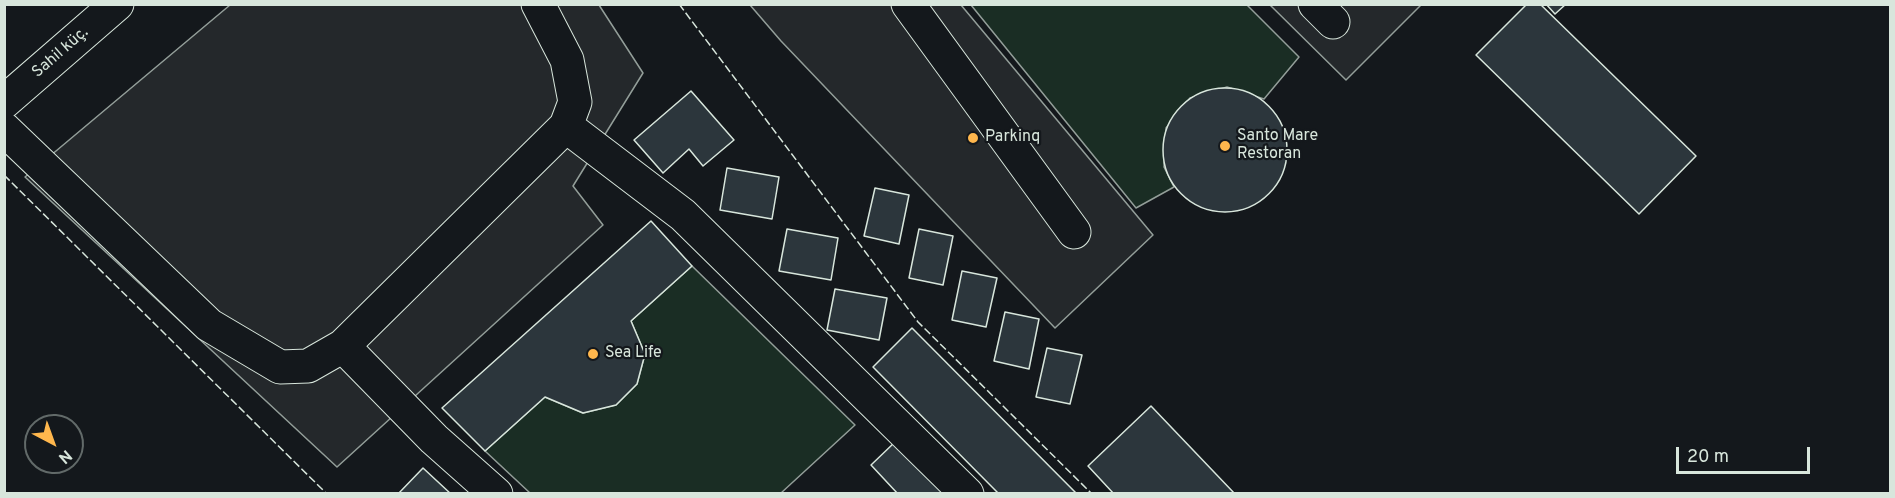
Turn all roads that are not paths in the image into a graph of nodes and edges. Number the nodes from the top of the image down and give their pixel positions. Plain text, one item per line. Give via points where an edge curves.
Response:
1 (117, 4) edge
2 (538, 4) edge
3 (908, 4) edge
4 (4, 102) edge
5 (566, 126) junction
6 (4, 129) edge
7 (1074, 232) dead end
8 (343, 346) junction
9 (496, 494) edge
10 (967, 494) edge

1 - 4 main road, Sahil küç.
2 - 5 main road via 567,60 575,102
3 - 7 main road
5 - 8 main road
5 - 10 main road via 683,215
6 - 8 main road via 209,325 280,367 309,366
8 - 9 main road via 434,439

